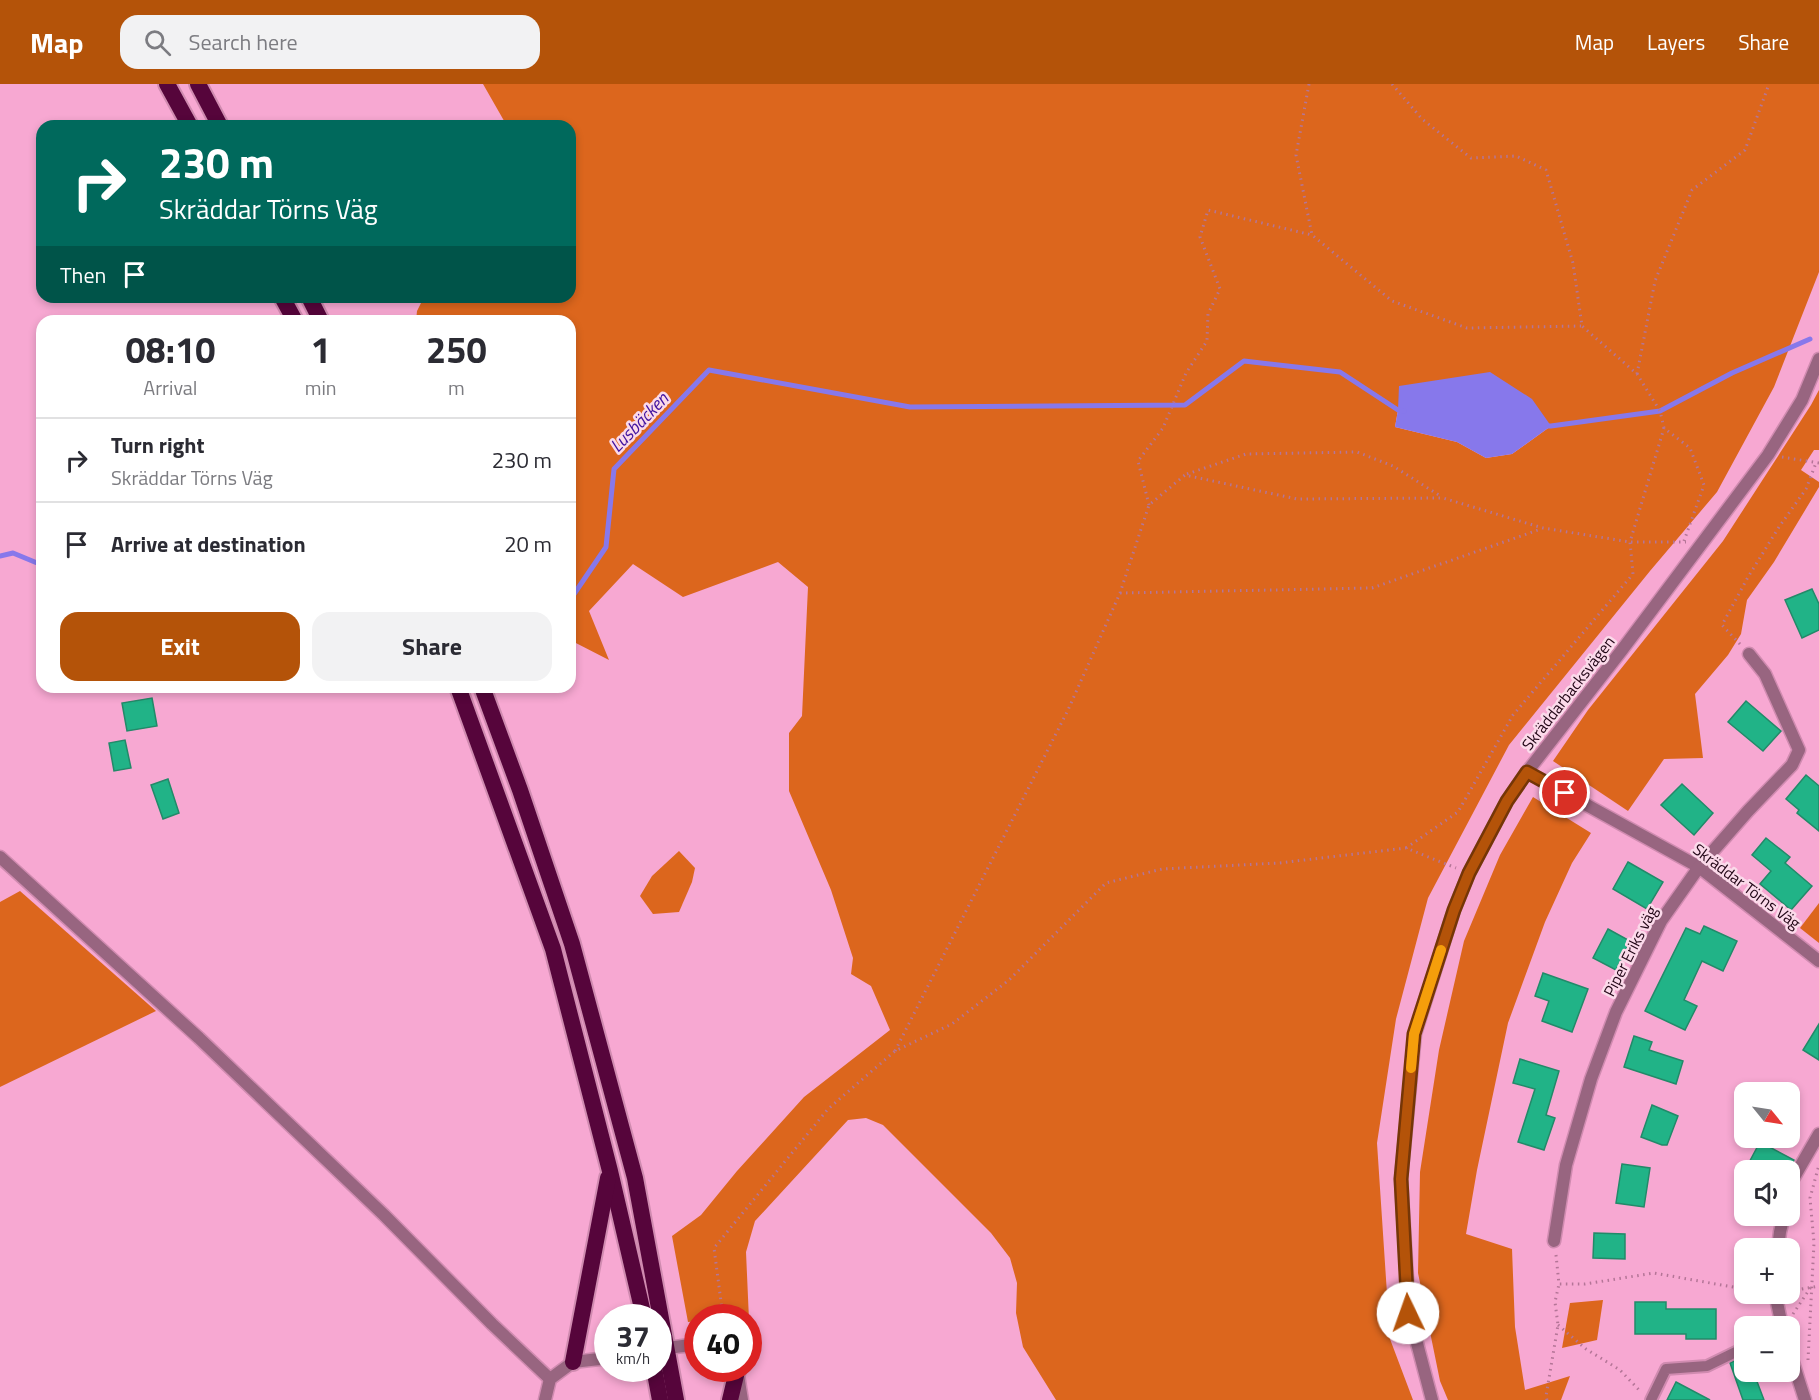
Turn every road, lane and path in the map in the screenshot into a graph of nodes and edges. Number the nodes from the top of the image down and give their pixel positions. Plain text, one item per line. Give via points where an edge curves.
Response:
1 (167, 84) edge
2 (198, 84) edge
3 (1309, 84) edge
4 (1392, 84) edge
5 (1768, 84) edge
6 (187, 120) edge
7 (217, 120) edge
8 (1312, 235) junction
9 (1582, 326) junction
10 (1819, 358) edge
11 (1637, 374) junction
12 (1664, 428) junction
13 (1768, 454) junction
14 (1818, 463) edge
15 (1185, 475) junction
16 (1443, 498) junction
17 (1149, 505) junction
18 (1543, 528) junction
19 (1684, 541) junction
20 (1630, 542) junction
21 (1699, 547) junction
22 (1120, 593) junction
23 (1749, 654) joint
24 (460, 693) edge
25 (484, 693) edge
26 (1527, 772) junction
27 (1406, 848) junction
28 (0, 857) edge
29 (1699, 867) junction
30 (1469, 873) junction
31 (1819, 961) edge
32 (895, 1051) junction
33 (1819, 1134) edge
34 (1819, 1165) edge
35 (1800, 1167) edge
36 (610, 1171) junction
37 (1554, 1241) joint
38 (1559, 1284) junction
39 (1812, 1286) junction
40 (1819, 1286) edge
41 (1734, 1287) edge
42 (1800, 1289) edge
43 (641, 1304) edge
44 (655, 1304) edge
45 (721, 1304) edge
46 (1790, 1316) edge
47 (1558, 1325) junction
48 (1734, 1353) edge
49 (594, 1360) edge
50 (573, 1362) junction
51 (1808, 1363) dead end
52 (550, 1379) junction
53 (657, 1382) edge
54 (671, 1382) edge
55 (735, 1382) edge
56 (740, 1382) edge
57 (1799, 1382) edge
58 (1646, 1396) edge
59 (545, 1400) edge
60 (660, 1400) edge
61 (676, 1400) edge
62 (730, 1400) edge
63 (742, 1400) edge
64 (1432, 1400) edge
65 (1547, 1400) edge
66 (1805, 1400) edge

1 - 6 highway
2 - 7 highway
3 - 8 path via 1296,155
4 - 9 path via 1422,119 1471,158 1516,156 1546,170 1573,263
5 - 11 path via 1744,150 1692,190 1655,281
8 - 9 path via 1392,302 1467,328
8 - 17 path via 1208,210 1200,237 1220,290 1208,314 1206,341 1186,373 1163,428 1138,461
9 - 11 path
10 - 13 street, Skräddarbacksvägen via 1802,400
11 - 12 path via 1660,411
12 - 19 path via 1690,447 1704,485
12 - 20 path
13 - 14 path
13 - 21 street, Skräddarbacksvägen
14 - 23 path via 1722,625
15 - 16 path via 1297,499
15 - 16 path via 1246,454 1357,452 1393,466
15 - 17 path
16 - 18 path
17 - 22 path
18 - 20 path
18 - 22 path via 1372,588
19 - 20 path
19 - 21 path
20 - 27 path via 1633,574 1513,715 1458,812
21 - 26 street, Skräddarbacksvägen
22 - 32 path via 1068,710
23 - 29 street, Piper Eriks väg via 1765,674 1799,750 1792,765
24 - 36 highway via 553,949
25 - 44 highway via 572,944 635,1178
26 - 29 street, Skräddar Törns Väg
26 - 30 street, Skräddarbacksvägen
27 - 30 path
27 - 32 path via 1279,863 1162,869 1106,883 1009,980 952,1024
28 - 52 street via 232,1070
29 - 31 street, Skräddar Törns Väg
29 - 37 street, Piper Eriks väg via 1661,921 1616,1012 1566,1165
30 - 64 street, Skräddarbacksvägen via 1414,1034 1401,1179 1408,1313
32 - 45 path via 828,1109 714,1248
33 - 35 street
34 - 39 path via 1810,1198
36 - 43 highway
36 - 50 highway
37 - 38 path
38 - 41 path via 1654,1273
38 - 47 path via 1555,1302
39 - 40 path
39 - 42 path
39 - 46 path
39 - 51 path
47 - 58 path via 1620,1370
47 - 65 path
48 - 58 street via 1707,1366 1666,1369
49 - 50 street
50 - 52 street
52 - 59 street
53 - 60 highway
54 - 61 highway
55 - 62 highway
56 - 63 street
57 - 66 street

